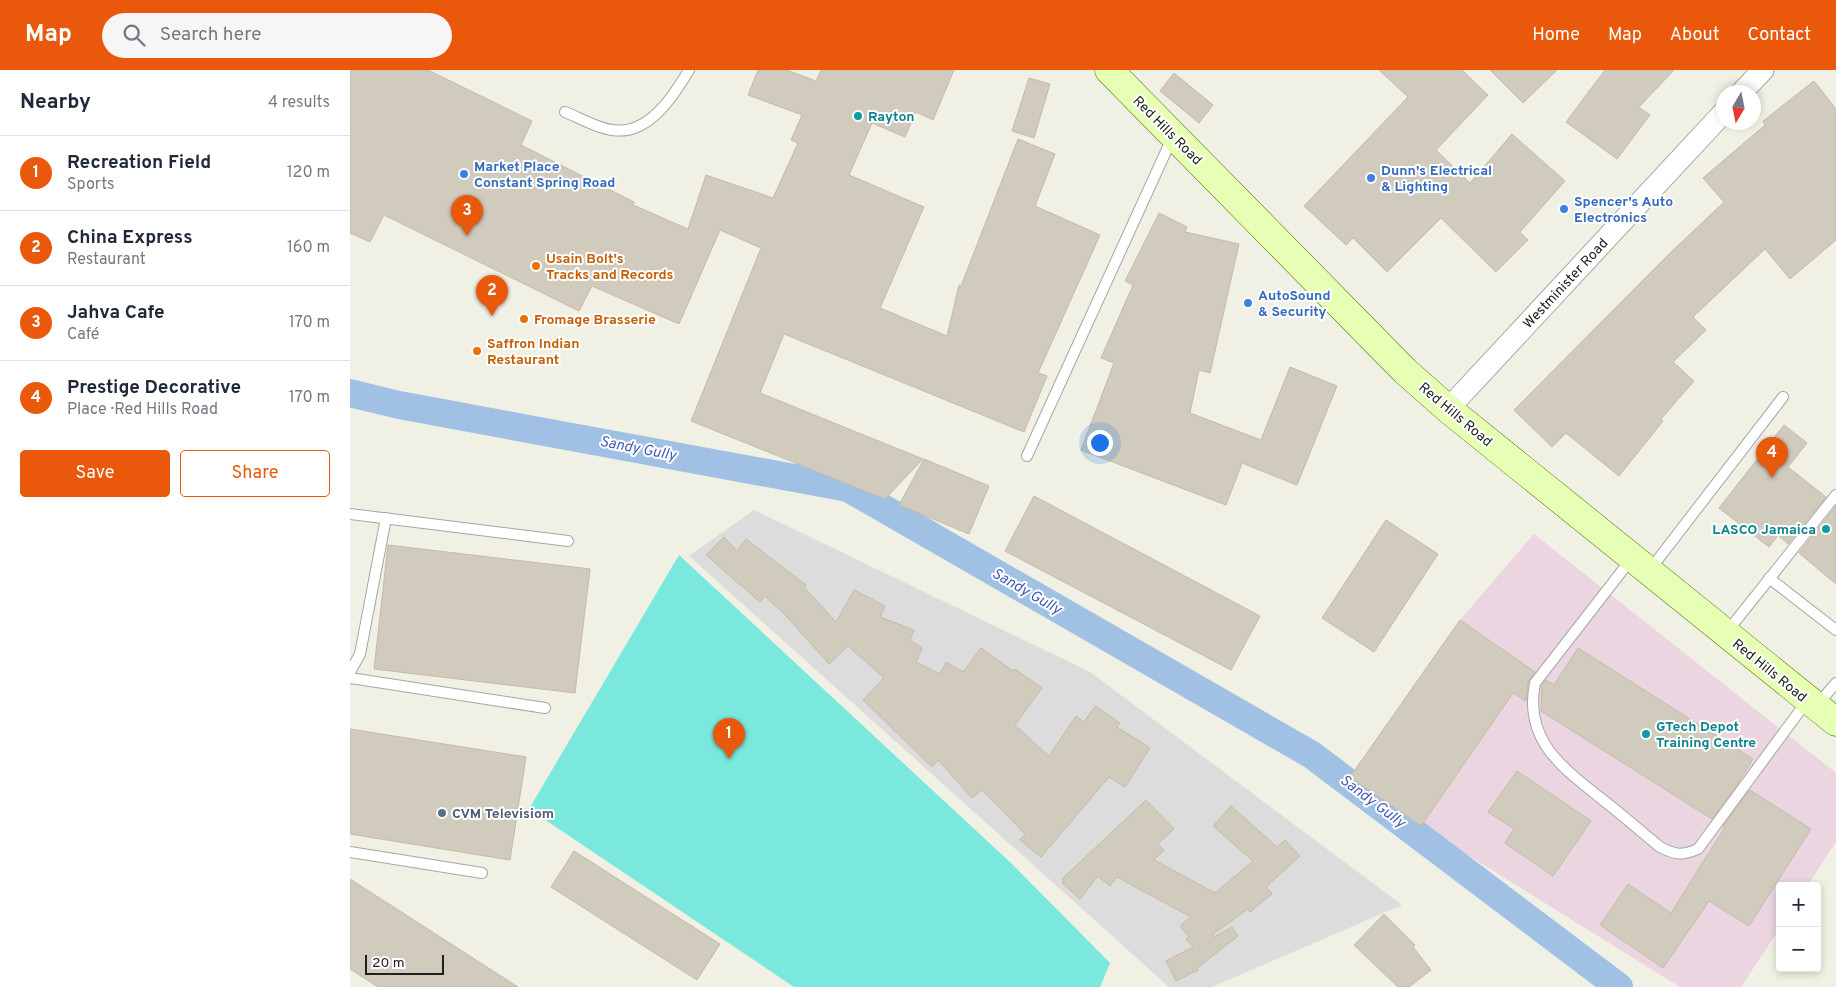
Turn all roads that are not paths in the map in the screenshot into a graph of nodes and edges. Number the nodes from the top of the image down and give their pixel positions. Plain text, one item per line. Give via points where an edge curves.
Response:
1 (689, 70) edge
2 (1763, 70) edge
3 (1119, 74) edge
4 (1749, 85) edge
5 (566, 112) dead end
6 (1716, 121) edge
7 (1173, 135) junction
8 (1782, 397) dead end
9 (1448, 410) junction
10 (1027, 456) dead end
11 (1836, 495) edge
12 (350, 514) edge
13 (386, 518) junction
14 (568, 541) dead end
15 (1640, 565) junction
16 (1769, 578) junction
17 (1836, 630) edge
18 (1725, 634) junction
19 (350, 672) edge
20 (350, 678) edge
21 (1836, 683) edge
22 (545, 708) dead end
23 (1820, 710) edge
24 (350, 852) edge
25 (482, 873) dead end

1 - 5 lane via 651,120 629,131 611,130
2 - 4 street
3 - 7 main road, Red Hills Road
6 - 9 street, Westminister Road
7 - 9 main road, Red Hills Road via 1405,371
7 - 10 lane
8 - 15 lane
9 - 15 main road, Red Hills Road
11 - 16 lane
12 - 13 lane
13 - 14 lane
13 - 19 lane via 360,654
15 - 18 main road, Red Hills Road
15 - 23 lane via 1535,683 1532,704 1535,722 1544,744 1569,774 1660,847 1684,854 1698,849
16 - 17 lane
16 - 18 lane
18 - 23 main road, Red Hills Road
20 - 22 lane
21 - 23 lane
24 - 25 lane

